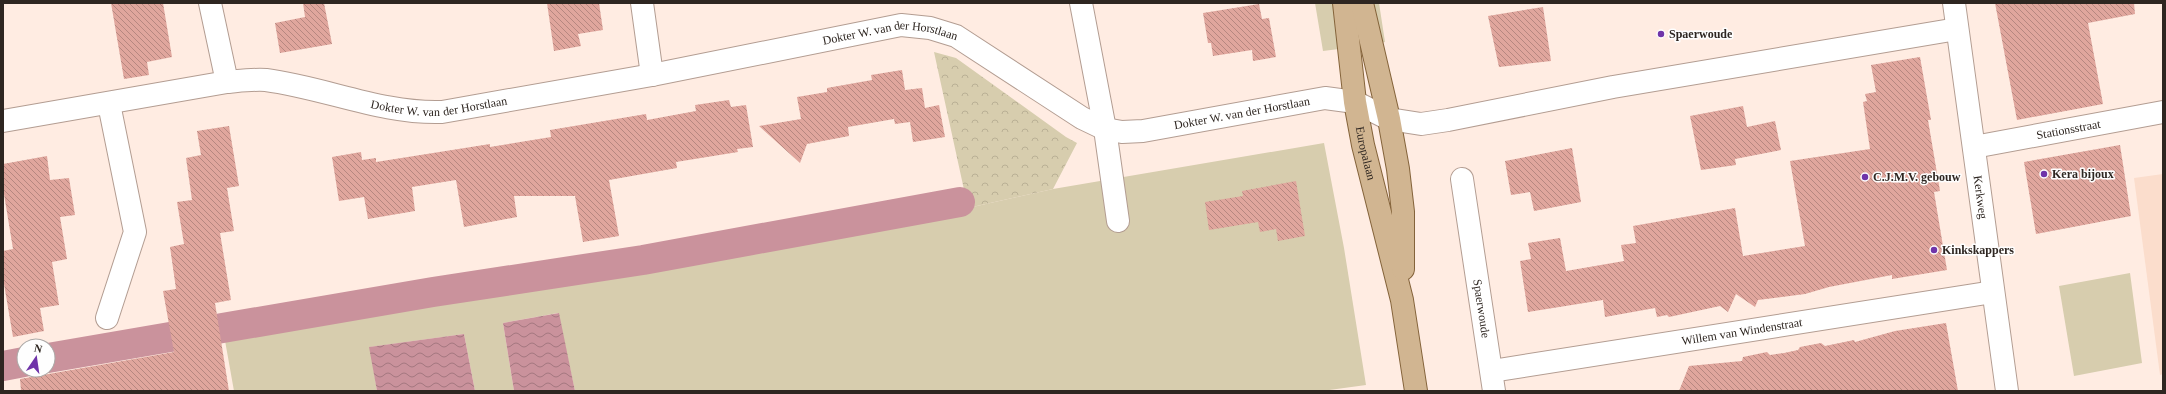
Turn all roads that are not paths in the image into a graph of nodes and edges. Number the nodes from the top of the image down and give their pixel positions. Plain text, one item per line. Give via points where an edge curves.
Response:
1 (210, 3) edge
2 (642, 3) edge
3 (1081, 3) edge
4 (1344, 3) edge
5 (1362, 3) edge
6 (1954, 3) edge
7 (1957, 29) junction
8 (652, 75) junction
9 (227, 82) junction
10 (1355, 102) junction
11 (109, 104) junction
12 (2163, 112) edge
13 (1383, 115) junction
14 (3, 121) edge
15 (1106, 129) junction
16 (1974, 147) junction
17 (1462, 179) dead end
18 (1118, 221) dead end
19 (1993, 292) junction
20 (1402, 300) junction
21 (107, 318) dead end
22 (1493, 381) edge
23 (1416, 391) edge
24 (2007, 391) edge

1 - 9 street
2 - 8 street
3 - 15 street
4 - 10 main road, Europalaan
5 - 13 main road, Europalaan
6 - 7 street, Kerkweg
7 - 13 street via 1613,87 1448,120 1420,124
7 - 16 street, Kerkweg
8 - 9 street, Dokter W. van der Horstlaan via 513,101 421,113 391,109 305,87 264,80
8 - 15 street, Dokter W. van der Horstlaan via 901,25 919,25 956,36 1082,118
9 - 11 street, Dokter W. van der Horstlaan
10 - 13 street, Dokter W. van der Horstlaan
10 - 15 street, Dokter W. van der Horstlaan via 1325,98 1143,131 1122,132
10 - 20 main road, Europalaan via 1363,145
11 - 14 street, Dokter W. van der Horstlaan
11 - 21 street via 135,232
12 - 16 street, Stationsstraat
13 - 20 main road, Europalaan via 1404,212
15 - 18 street
16 - 19 street, Kerkweg
17 - 22 street, Spaerwoude
19 - 22 street, Willem van Windenstraat
19 - 24 street, Kerkweg
20 - 23 main road, Europalaan

